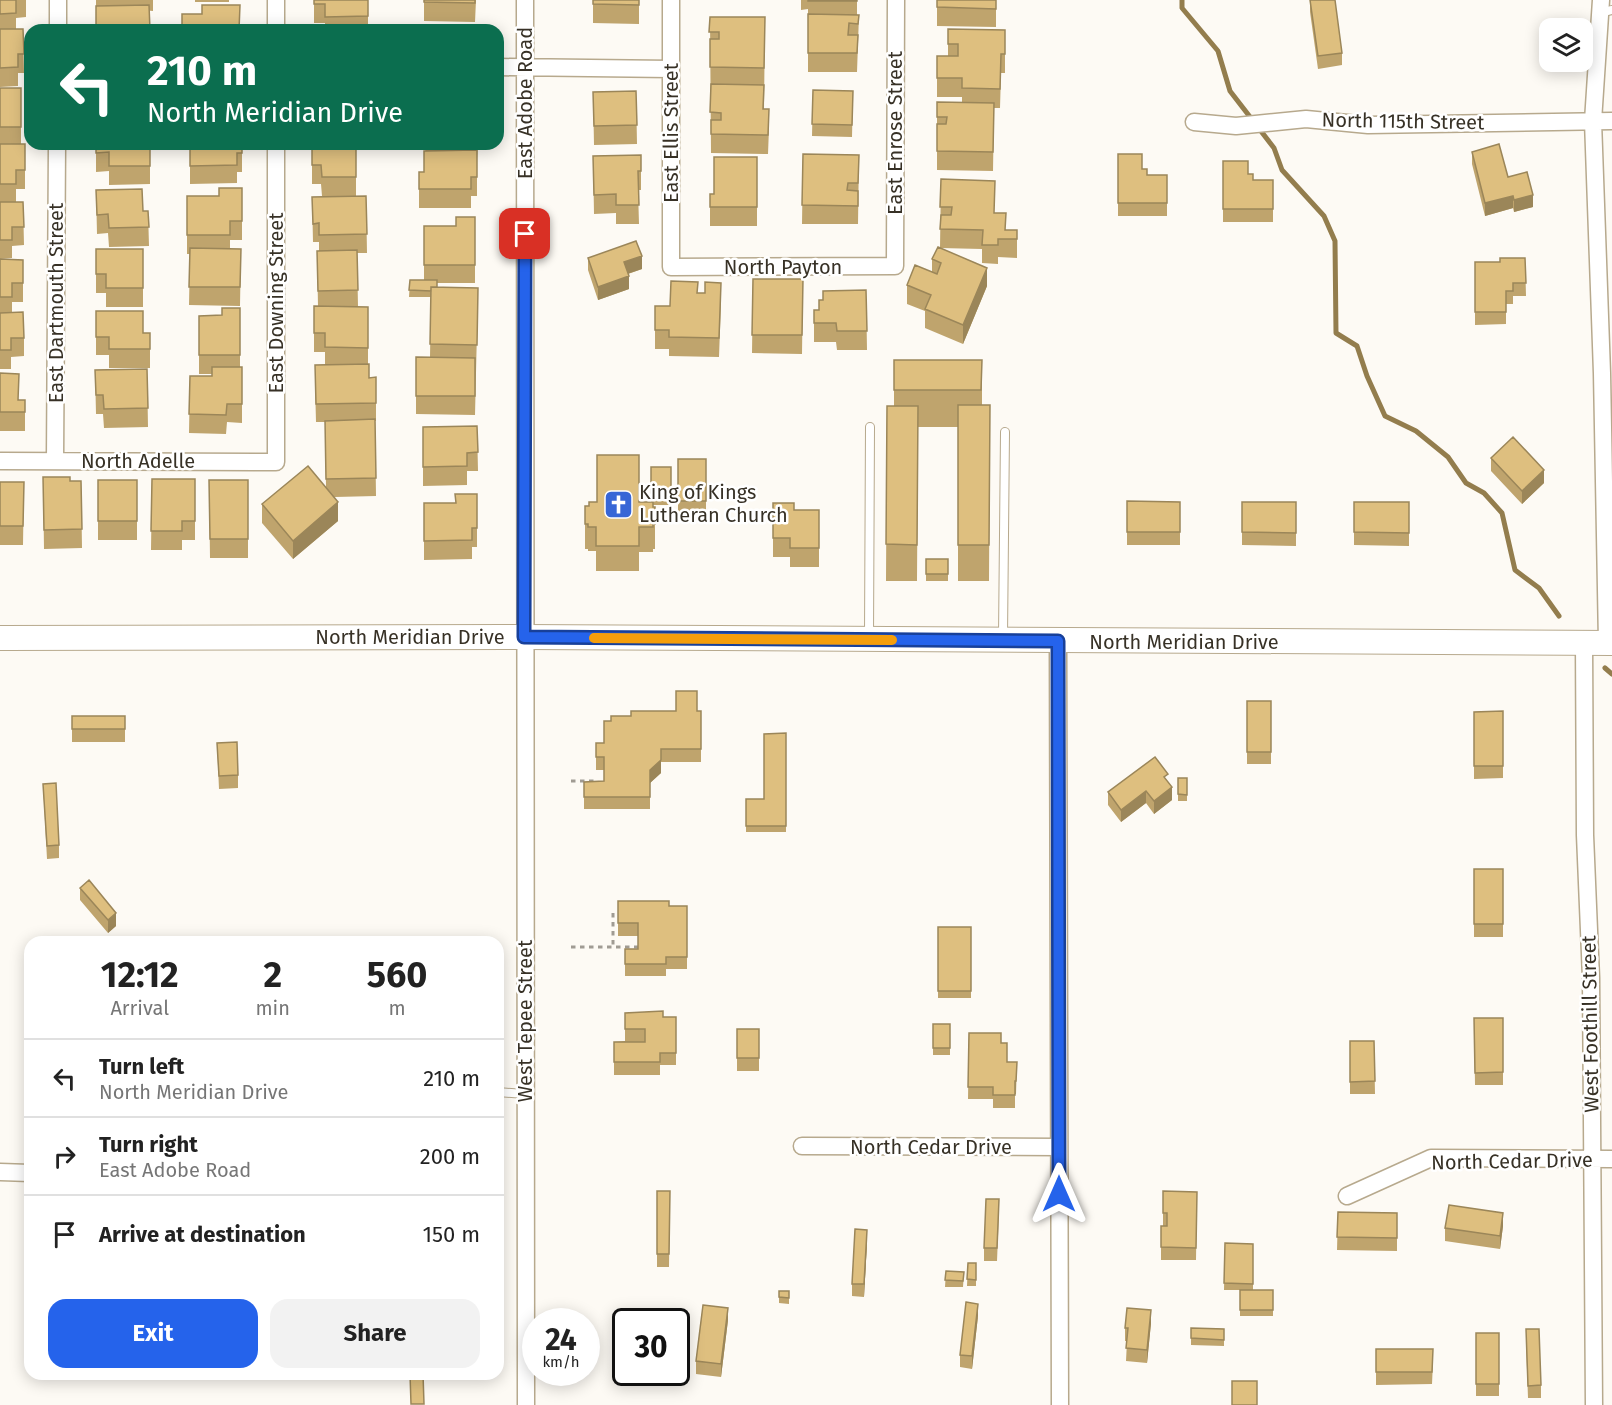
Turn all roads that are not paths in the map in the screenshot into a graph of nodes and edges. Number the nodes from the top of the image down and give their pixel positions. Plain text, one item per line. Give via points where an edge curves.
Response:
1 (58, 0) edge
2 (276, 0) edge
3 (525, 0) edge
4 (671, 0) edge
5 (896, 0) edge
6 (1604, 8) edge
7 (58, 24) edge
8 (276, 24) edge
9 (504, 67) edge
10 (525, 67) junction
11 (671, 69) junction
12 (1593, 121) junction
13 (1612, 121) edge
14 (1194, 122) dead end
15 (57, 150) edge
16 (276, 150) edge
17 (895, 266) joint
18 (670, 267) joint
19 (870, 427) dead end
20 (1005, 432) dead end
21 (0, 461) edge
22 (55, 461) junction
23 (276, 462) joint
24 (524, 637) junction
25 (0, 638) edge
26 (869, 640) junction
27 (1003, 641) junction
28 (1058, 641) junction
29 (1601, 643) edge
30 (504, 1092) edge
31 (525, 1094) junction
32 (802, 1146) dead end
33 (1059, 1147) junction
34 (1612, 1159) edge
35 (1592, 1160) junction
36 (0, 1172) edge
37 (24, 1173) edge
38 (1347, 1196) dead end
39 (526, 1405) edge
40 (1060, 1405) edge
41 (1594, 1405) edge

1 - 7 street
2 - 8 street
3 - 10 street, East Adobe Road
4 - 11 street, East Ellis Street
5 - 17 street, East Enrose Street
6 - 12 street, West Foothill Street
9 - 10 street
10 - 11 street
10 - 24 street, East Adobe Road
11 - 18 street, East Ellis Street
12 - 13 street, North 115th Street
12 - 14 street, North 115th Street via 1368,125 1306,120 1236,126
12 - 29 street, West Foothill Street via 1602,373
15 - 22 street, East Dartmouth Street
16 - 23 street, East Downing Street
17 - 18 street, North Payton
19 - 26 lane
20 - 27 lane
21 - 22 street, North Adelle
22 - 23 street, North Adelle
24 - 25 street, North Meridian Drive
24 - 26 street, North Meridian Drive
24 - 31 street, West Tepee Street
26 - 27 street, North Meridian Drive
27 - 28 street, North Meridian Drive
28 - 29 street, North Meridian Drive
28 - 33 street
29 - 35 street, West Foothill Street via 1585,835
30 - 31 lane
31 - 39 street, West Tepee Street
32 - 33 street, North Cedar Drive
33 - 40 street
34 - 35 street, North Cedar Drive
35 - 38 street, North Cedar Drive via 1431,1158
35 - 41 street, West Foothill Street
36 - 37 street

